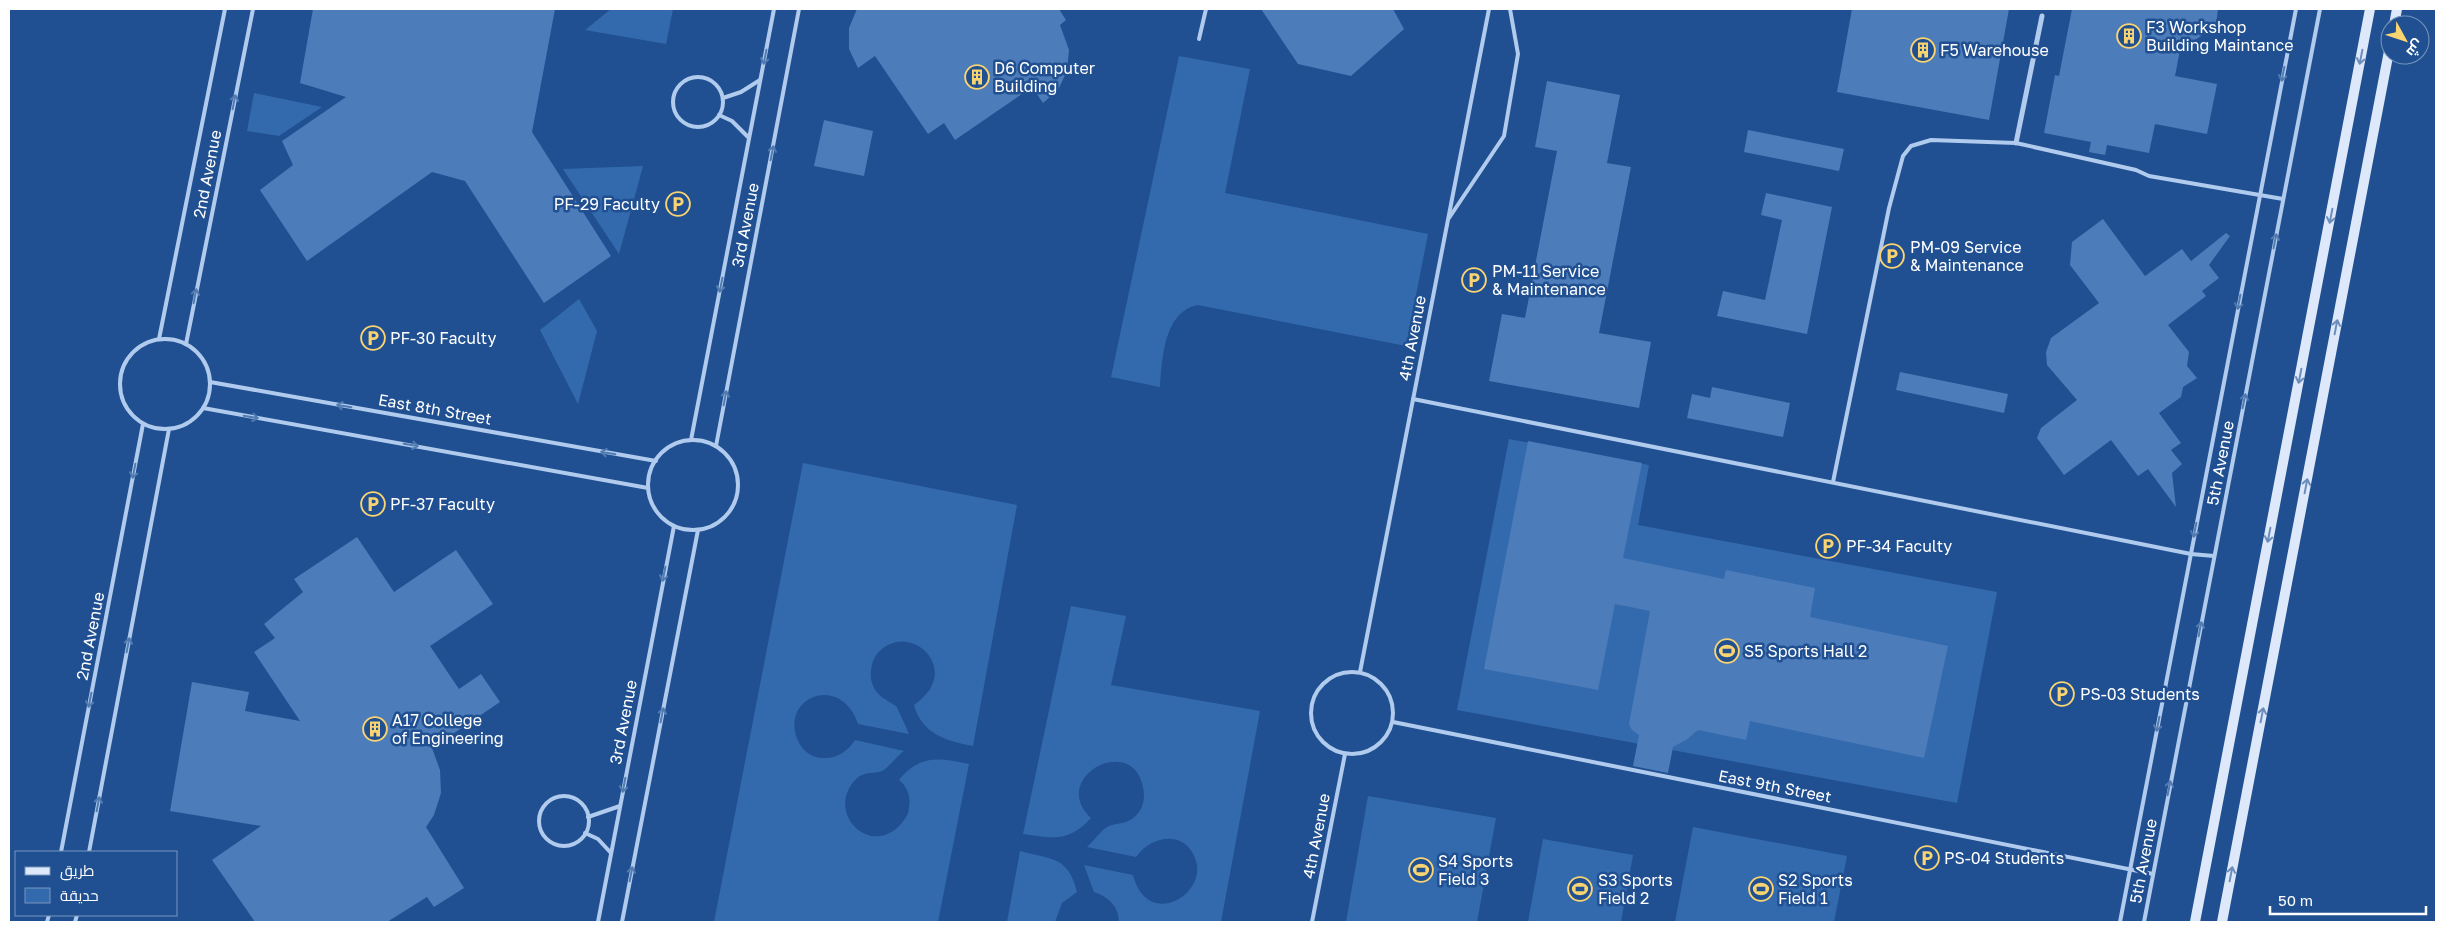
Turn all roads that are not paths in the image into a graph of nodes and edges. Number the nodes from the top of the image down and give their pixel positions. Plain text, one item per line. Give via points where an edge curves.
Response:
1 (225, 9) edge
2 (253, 9) edge
3 (774, 9) edge
4 (799, 9) edge
5 (1206, 9) edge
6 (1488, 9) edge
7 (1510, 9) edge
8 (2296, 9) edge
9 (2320, 9) edge
10 (2370, 9) edge
11 (2042, 16) dead end
12 (1199, 39) dead end
13 (2386, 65) edge
14 (760, 80) junction
15 (722, 98) junction
16 (719, 115) junction
17 (749, 138) junction
18 (2016, 143) junction
19 (2260, 196) junction
20 (2283, 199) junction
21 (1448, 220) junction
22 (159, 340) junction
23 (186, 344) junction
24 (210, 382) junction
25 (1413, 398) junction
26 (203, 408) junction
27 (143, 424) junction
28 (169, 429) junction
29 (691, 440) junction
30 (716, 446) junction
31 (656, 461) junction
32 (1833, 482) junction
33 (648, 488) junction
34 (674, 526) junction
35 (698, 530) junction
36 (2191, 554) junction
37 (2214, 556) junction
38 (1360, 672) junction
39 (1392, 722) junction
40 (1345, 754) junction
41 (620, 806) junction
42 (588, 817) junction
43 (585, 833) junction
44 (61, 851) edge
45 (88, 851) edge
46 (611, 853) junction
47 (2130, 870) junction
48 (2153, 874) junction
49 (598, 922) edge
50 (622, 922) edge
51 (1312, 922) edge
52 (2120, 922) edge
53 (2144, 922) edge
54 (2195, 922) edge
55 (2222, 922) edge

1 - 22 lane, 2nd Avenue
23 -> 2 lane, 2nd Avenue
3 -> 14 lane, 3rd Avenue
30 -> 4 lane, 3rd Avenue
5 - 12 lane
6 - 21 lane, 4th Avenue
7 - 21 lane via 1518,54 1504,136
8 -> 19 lane, 5th Avenue
9 - 20 lane, 5th Avenue
10 -> 54 main road
11 - 18 street
55 -> 13 main road
14 - 15 lane via 741,92
14 - 17 lane, 3rd Avenue
15 - 16 lane
15 - 16 lane via 714,83 699,77 683,82 674,97 676,114 689,125 706,125
16 - 17 lane via 732,121
17 -> 29 lane, 3rd Avenue
18 - 19 lane via 2136,170 2149,176
18 - 32 lane via 1931,140 1911,146 1903,156 1889,208
19 - 20 lane
19 -> 36 lane, 5th Avenue
37 -> 20 lane, 5th Avenue
21 - 25 lane, 4th Avenue
22 - 23 lane
22 - 27 lane via 141,346 132,354 121,374 122,398 127,409
23 - 24 lane via 204,360
24 - 26 lane
31 -> 24 lane, East 8th Street
25 - 32 lane
25 - 38 lane, 4th Avenue
26 - 28 lane via 190,422
26 -> 33 lane
27 - 28 lane
27 -> 44 lane, 2nd Avenue
45 -> 28 lane
29 - 30 lane
29 - 31 lane via 669,447
30 - 35 lane via 732,461 738,495 727,516 718,524
31 - 33 lane
32 - 36 lane
33 - 34 lane via 655,510
34 - 35 lane
34 -> 41 lane, 3rd Avenue
50 -> 35 lane
36 - 37 lane
36 -> 47 lane, 5th Avenue
48 -> 37 lane, 5th Avenue
38 - 39 lane via 1371,675 1388,691 1393,702
38 - 40 lane via 1348,671 1326,680 1318,689 1312,705 1316,734 1328,746
39 - 40 lane via 1378,745 1368,751
39 - 47 lane, East 9th Street
40 - 51 lane, 4th Avenue
41 - 42 lane
41 - 46 lane, 3rd Avenue
42 - 43 lane
42 - 43 lane via 580,802 570,797 556,797 548,801 540,815 542,832 554,844 571,844
43 - 46 lane via 598,839
46 - 49 lane, 3rd Avenue
47 - 48 lane, East 9th Street
47 - 52 lane, 5th Avenue
48 - 53 lane, 5th Avenue

